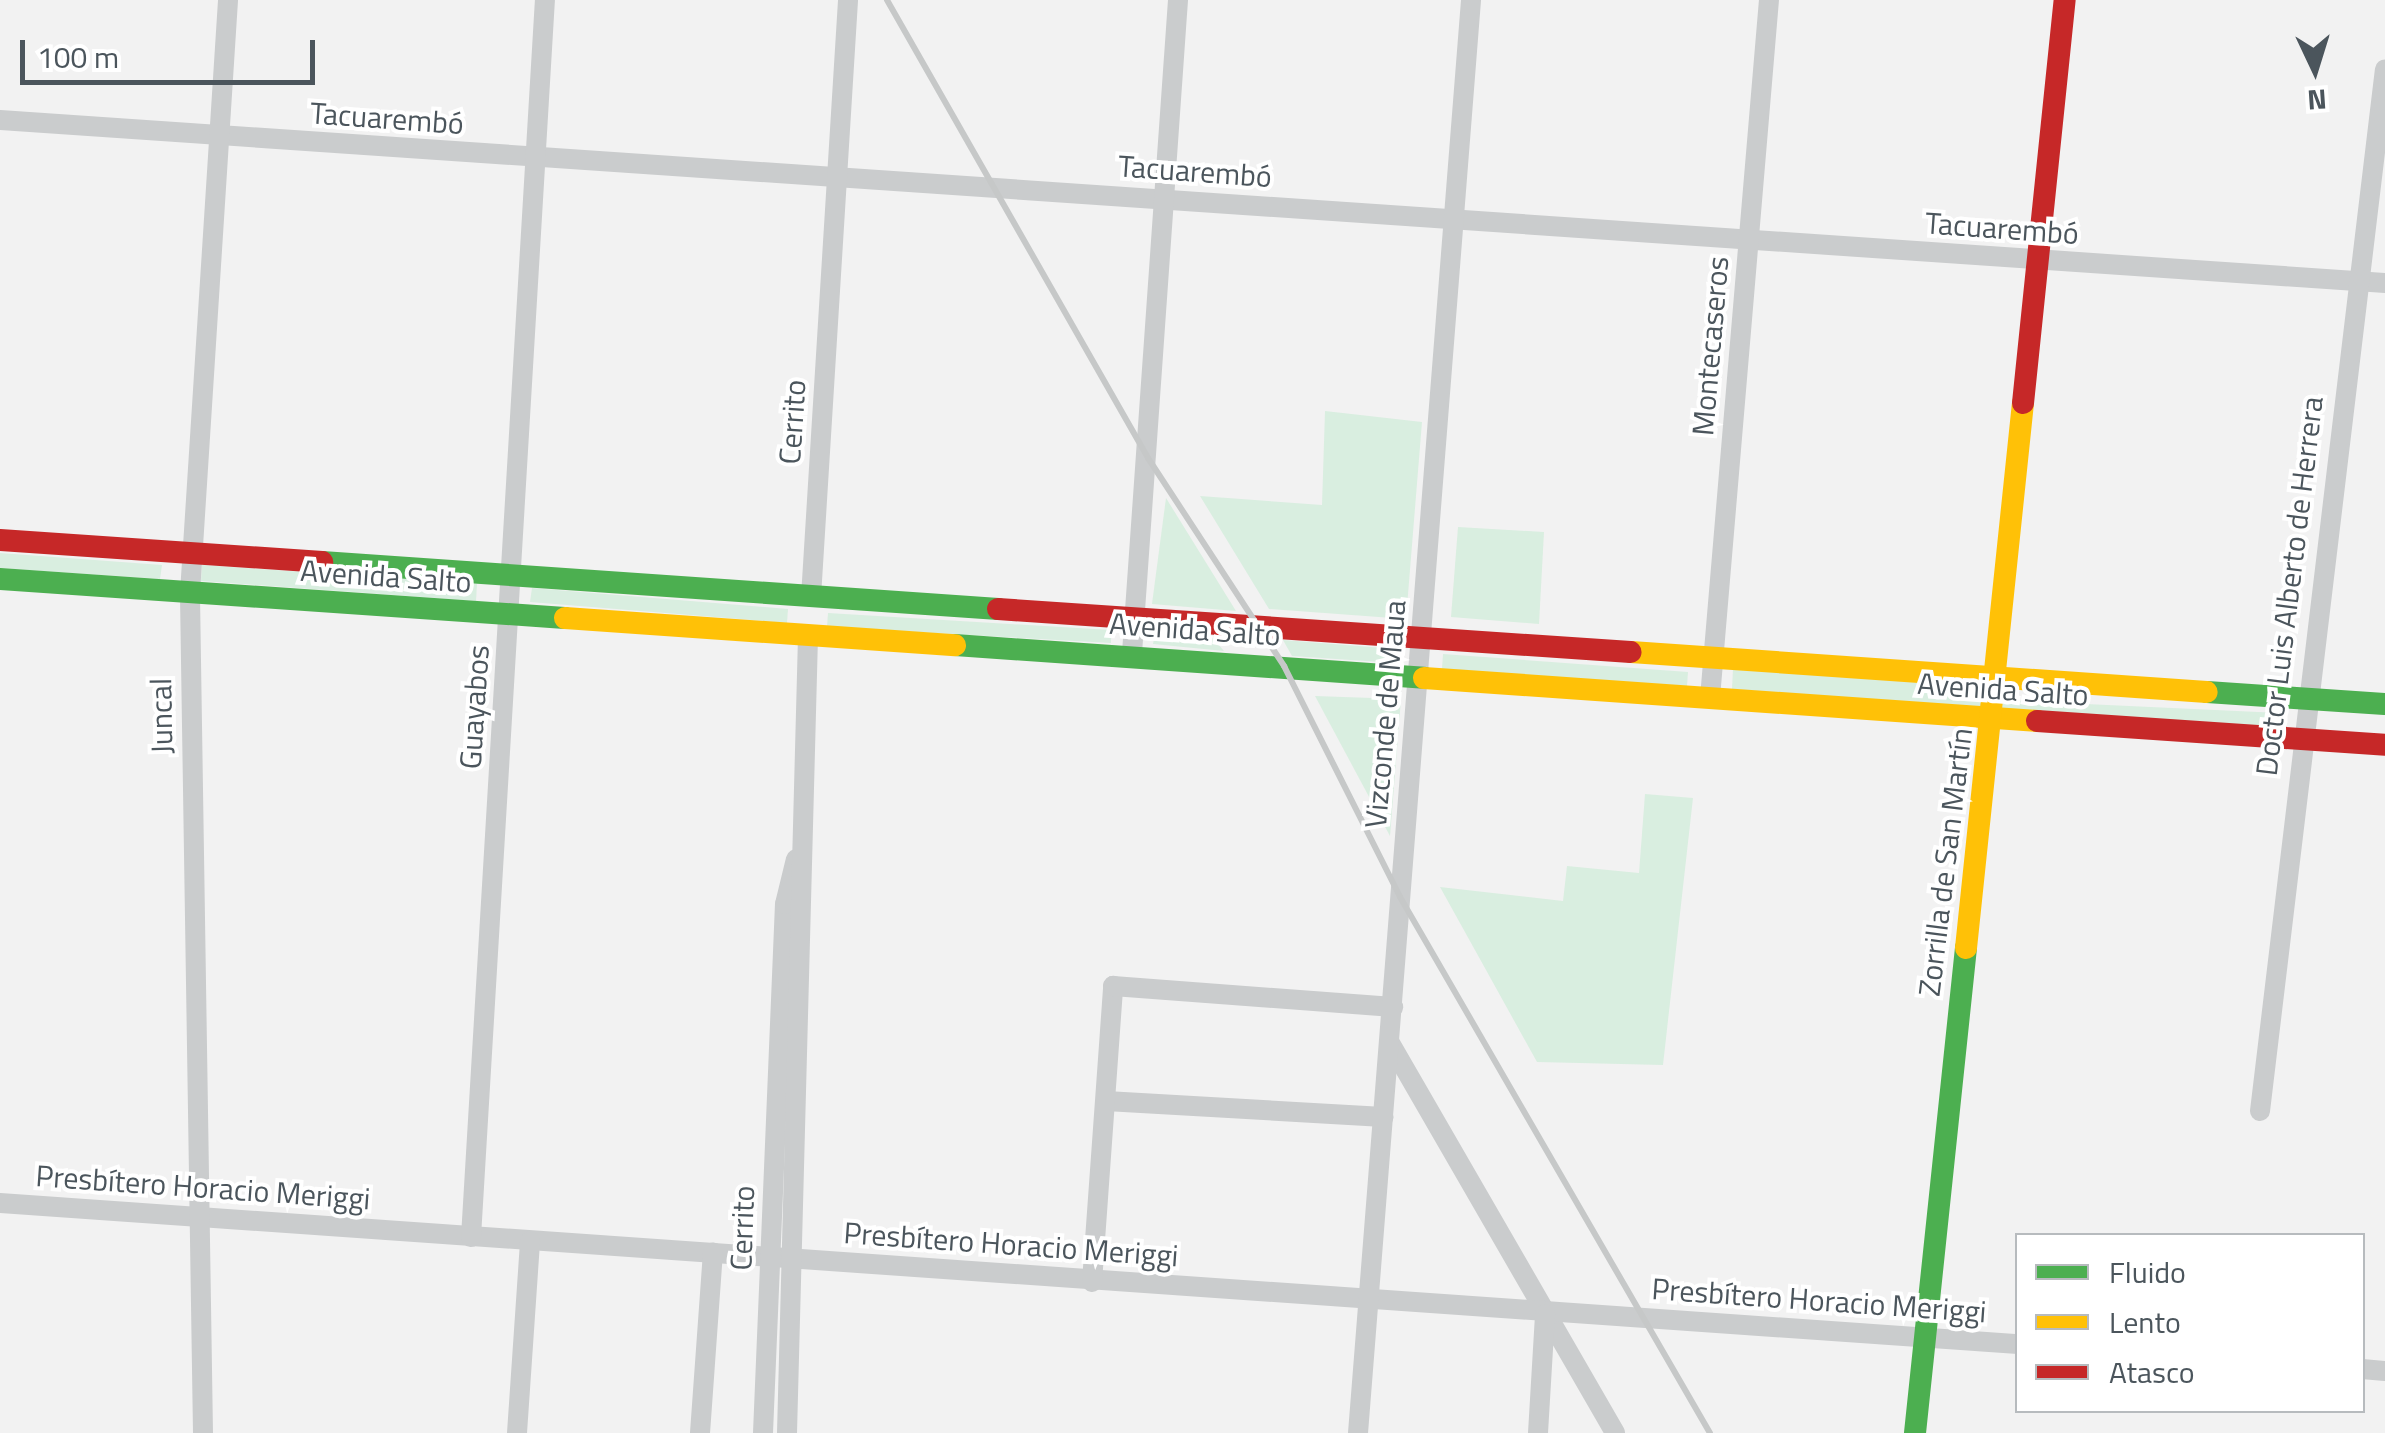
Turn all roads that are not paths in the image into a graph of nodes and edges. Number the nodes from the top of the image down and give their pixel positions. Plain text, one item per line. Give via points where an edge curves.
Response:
1 (228, 0) edge
2 (545, 0) edge
3 (848, 0) edge
4 (1178, 0) edge
5 (1471, 0) edge
6 (1769, 0) edge
7 (2066, 0) edge
8 (2385, 70) edge
9 (0, 120) edge
10 (220, 135) junction
11 (536, 160) junction
12 (837, 176) junction
13 (1165, 199) junction
14 (1454, 219) junction
15 (1750, 242) junction
16 (2040, 260) junction
17 (2356, 280) junction
18 (2385, 282) edge
19 (0, 540) edge
20 (192, 553) junction
21 (512, 575) junction
22 (0, 579) edge
23 (190, 593) junction
24 (811, 596) junction
25 (510, 614) junction
26 (1135, 623) junction
27 (808, 635) junction
28 (1421, 639) junction
29 (1132, 654) junction
30 (1711, 660) junction
31 (1418, 676) junction
32 (1996, 677) junction
33 (1710, 698) junction
34 (2305, 698) junction
35 (2385, 704) edge
36 (1992, 718) junction
37 (2301, 740) junction
38 (2385, 746) edge
39 (799, 848) junction
40 (1392, 1007) junction
41 (1390, 1043) junction
42 (1106, 1101) junction
43 (2260, 1111) dead end
44 (1384, 1116) junction
45 (0, 1202) edge
46 (198, 1217) junction
47 (471, 1237) junction
48 (530, 1242) junction
49 (713, 1252) junction
50 (771, 1256) junction
51 (793, 1257) junction
52 (1092, 1282) junction
53 (1368, 1298) junction
54 (1546, 1312) junction
55 (1922, 1337) junction
56 (2015, 1344) edge
57 (203, 1433) edge
58 (517, 1433) edge
59 (700, 1433) edge
60 (763, 1433) edge
61 (786, 1433) edge
62 (1358, 1433) edge
63 (1538, 1433) edge
64 (1614, 1433) edge
65 (1915, 1433) edge

1 - 10 street, Juncal
2 - 11 street, Guayabos
3 - 12 street, Cerrito
4 - 13 street
5 - 14 street, Vizconde de Maua
6 - 15 street, Montecaseros
7 - 16 street, Zorrilla de San Martín
8 - 17 street, Doctor Luis Alberto de Herrera
9 - 10 street, Tacuarembó
10 - 11 street, Tacuarembó
10 - 20 street, Juncal
11 - 12 street, Tacuarembó
11 - 21 street, Guayabos
12 - 13 street, Tacuarembó
12 - 24 street, Cerrito
13 - 14 street, Tacuarembó
13 - 26 street
14 - 15 street, Tacuarembó
14 - 28 street, Vizconde de Maua
15 - 16 street, Tacuarembó
15 - 30 street, Montecaseros
16 - 17 street, Tacuarembó
16 - 32 street, Zorrilla de San Martín
17 - 18 street, Tacuarembó
17 - 34 street, Doctor Luis Alberto de Herrera
19 - 20 street, Avenida Salto
20 - 21 street, Avenida Salto
20 - 23 street, Juncal
21 - 24 street, Avenida Salto
21 - 25 street, Guayabos
22 - 23 street, Avenida Salto
23 - 25 street, Avenida Salto
23 - 46 street, Juncal
24 - 26 street, Avenida Salto
24 - 27 street, Cerrito
25 - 27 street, Avenida Salto
25 - 47 street, Guayabos
26 - 28 street, Avenida Salto
26 - 29 street
27 - 29 street, Avenida Salto
27 - 39 street, Cerrito
28 - 30 street, Avenida Salto
28 - 31 street, Vizconde de Maua
29 - 31 street, Avenida Salto
30 - 32 street, Avenida Salto
30 - 33 street, Montecaseros
31 - 33 street, Avenida Salto
31 - 40 street, Vizconde de Maua
32 - 34 street, Avenida Salto
32 - 36 street, Zorrilla de San Martín
33 - 36 street, Avenida Salto
34 - 35 street, Avenida Salto
34 - 37 street, Doctor Luis Alberto de Herrera
36 - 37 street, Avenida Salto
36 - 55 street, Zorrilla de San Martín
37 - 38 street, Avenida Salto
37 - 43 street, Doctor Luis Alberto de Herrera
39 - 50 street, Cerrito via 785,904
39 - 51 street, Cerrito via 806,904
40 - 41 street, Vizconde de Maua
40 - 42 street via 1113,986
41 - 44 street, Vizconde de Maua
41 - 54 street
42 - 44 street
42 - 52 street
44 - 53 street, Vizconde de Maua
45 - 46 street, Presbítero Horacio Meriggi
46 - 47 street, Presbítero Horacio Meriggi
46 - 57 street, Juncal
47 - 48 street, Presbítero Horacio Meriggi
48 - 49 street, Presbítero Horacio Meriggi
48 - 58 street
49 - 50 street, Presbítero Horacio Meriggi
49 - 59 street
50 - 51 street, Presbítero Horacio Meriggi
50 - 60 street, Cerrito
51 - 52 street, Presbítero Horacio Meriggi
51 - 61 street, Cerrito
52 - 53 street, Presbítero Horacio Meriggi
53 - 54 street, Presbítero Horacio Meriggi
53 - 62 street, Vizconde de Maua
54 - 55 street, Presbítero Horacio Meriggi
54 - 63 street
54 - 64 street
55 - 56 street, Presbítero Horacio Meriggi
55 - 65 street, Zorrilla de San Martín

